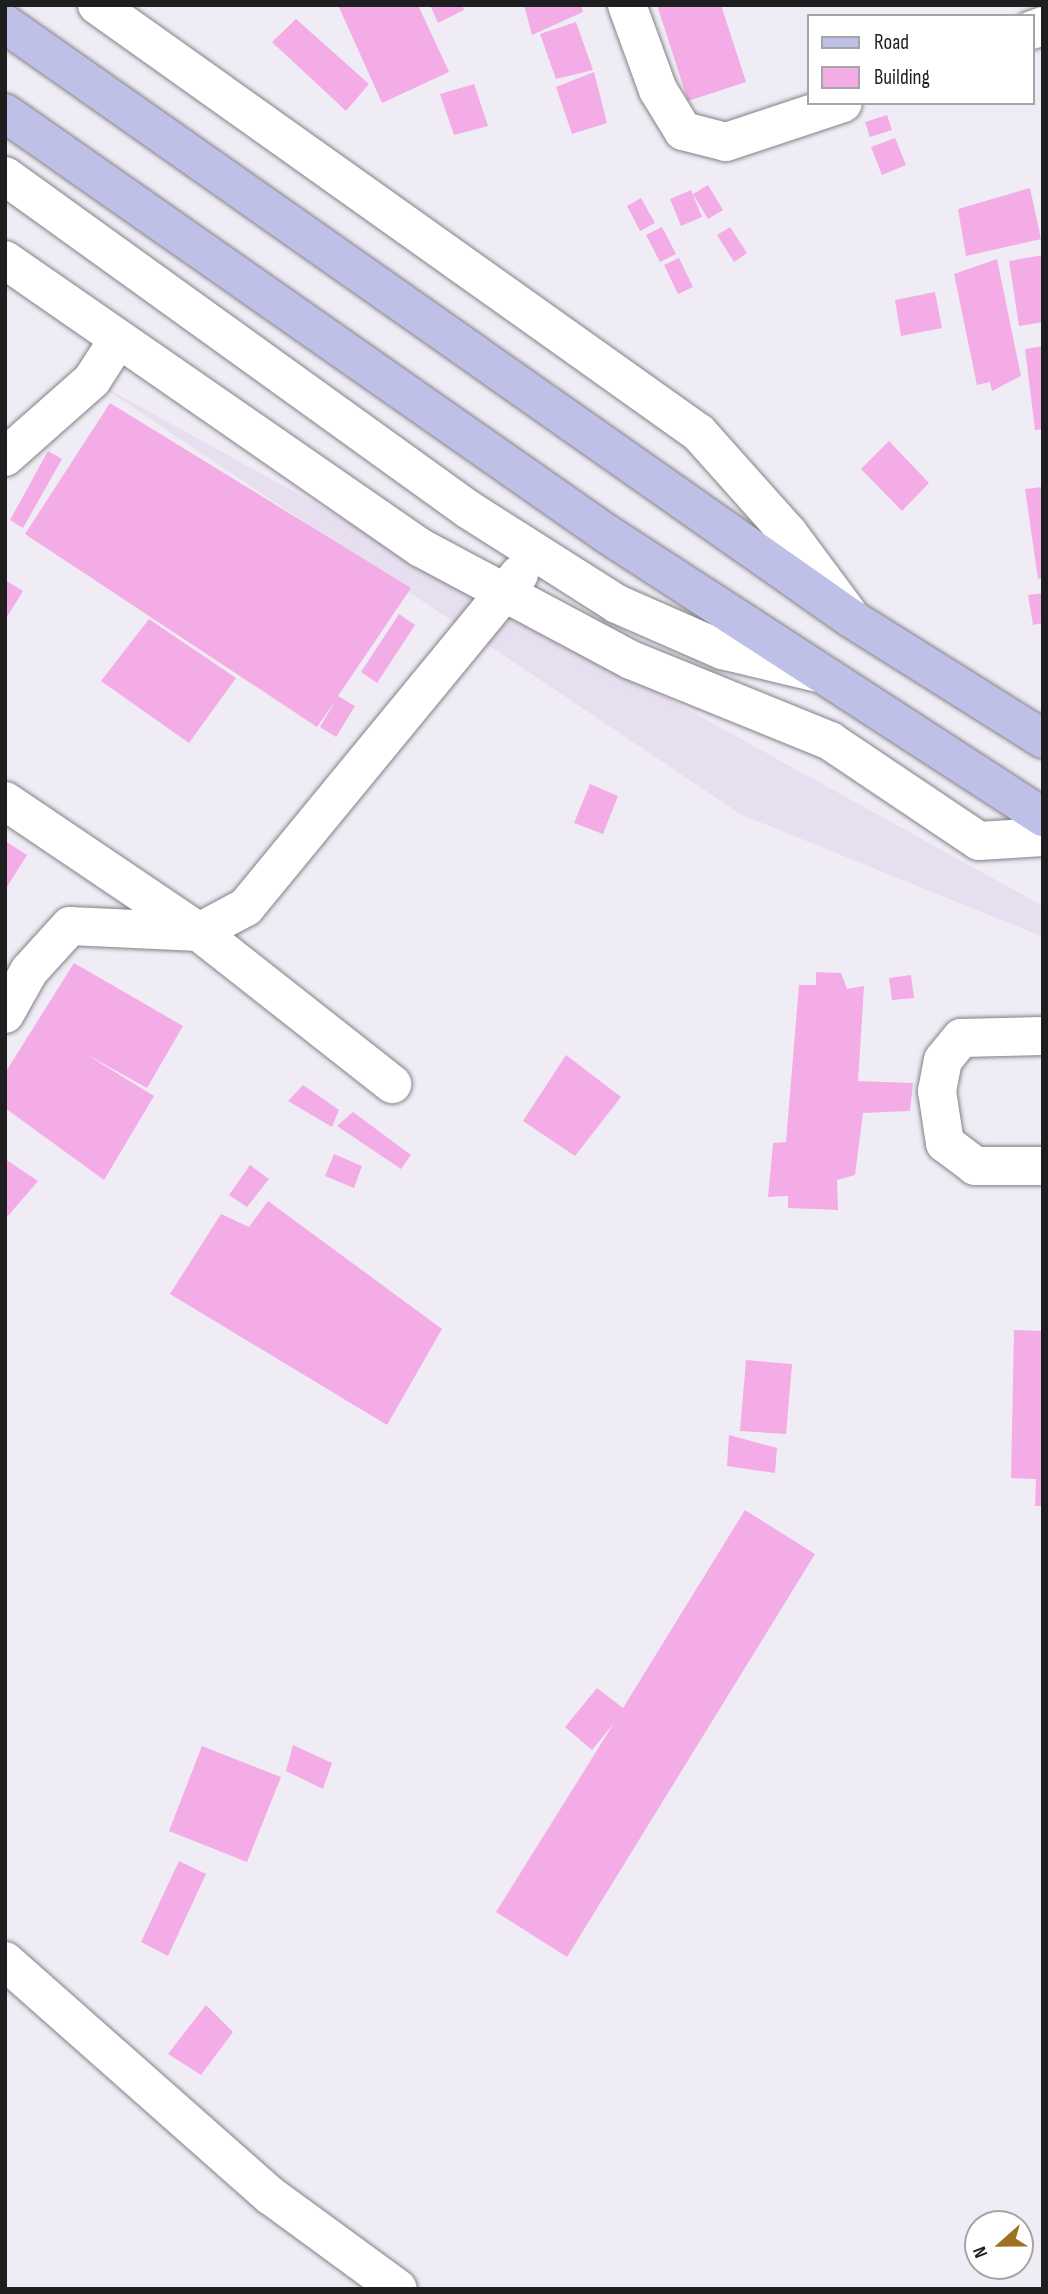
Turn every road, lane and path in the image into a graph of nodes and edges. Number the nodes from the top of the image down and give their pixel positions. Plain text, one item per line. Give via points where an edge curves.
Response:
1 (97, 5) edge
2 (626, 5) edge
3 (5, 24) edge
4 (837, 105) edge
5 (5, 113) edge
6 (5, 176) edge
7 (5, 260) edge
8 (117, 341) junction
9 (5, 457) edge
10 (537, 554) junction
11 (503, 592) junction
12 (852, 619) junction
13 (820, 673) junction
14 (1043, 739) edge
15 (5, 801) edge
16 (1043, 817) edge
17 (1043, 837) edge
18 (199, 932) junction
19 (5, 1014) edge
20 (1043, 1036) edge
21 (393, 1084) dead end
22 (1043, 1167) edge
23 (5, 1961) edge
24 (398, 2289) edge

1 - 12 street via 699,433 789,534
2 - 4 street via 658,90 683,131 726,142
3 - 12 main road
5 - 13 main road via 607,534
6 - 10 street
7 - 8 street
8 - 9 street via 92,380
8 - 11 street via 421,548
10 - 11 street
10 - 13 street via 617,604 722,650
11 - 17 street via 631,660 830,741 979,841
11 - 18 street via 246,907
12 - 14 main road
13 - 16 main road
15 - 18 street
18 - 19 street via 70,926 29,971
18 - 21 street
20 - 22 street via 961,1038 943,1060 937,1091 945,1143 975,1166
23 - 24 street via 271,2196

